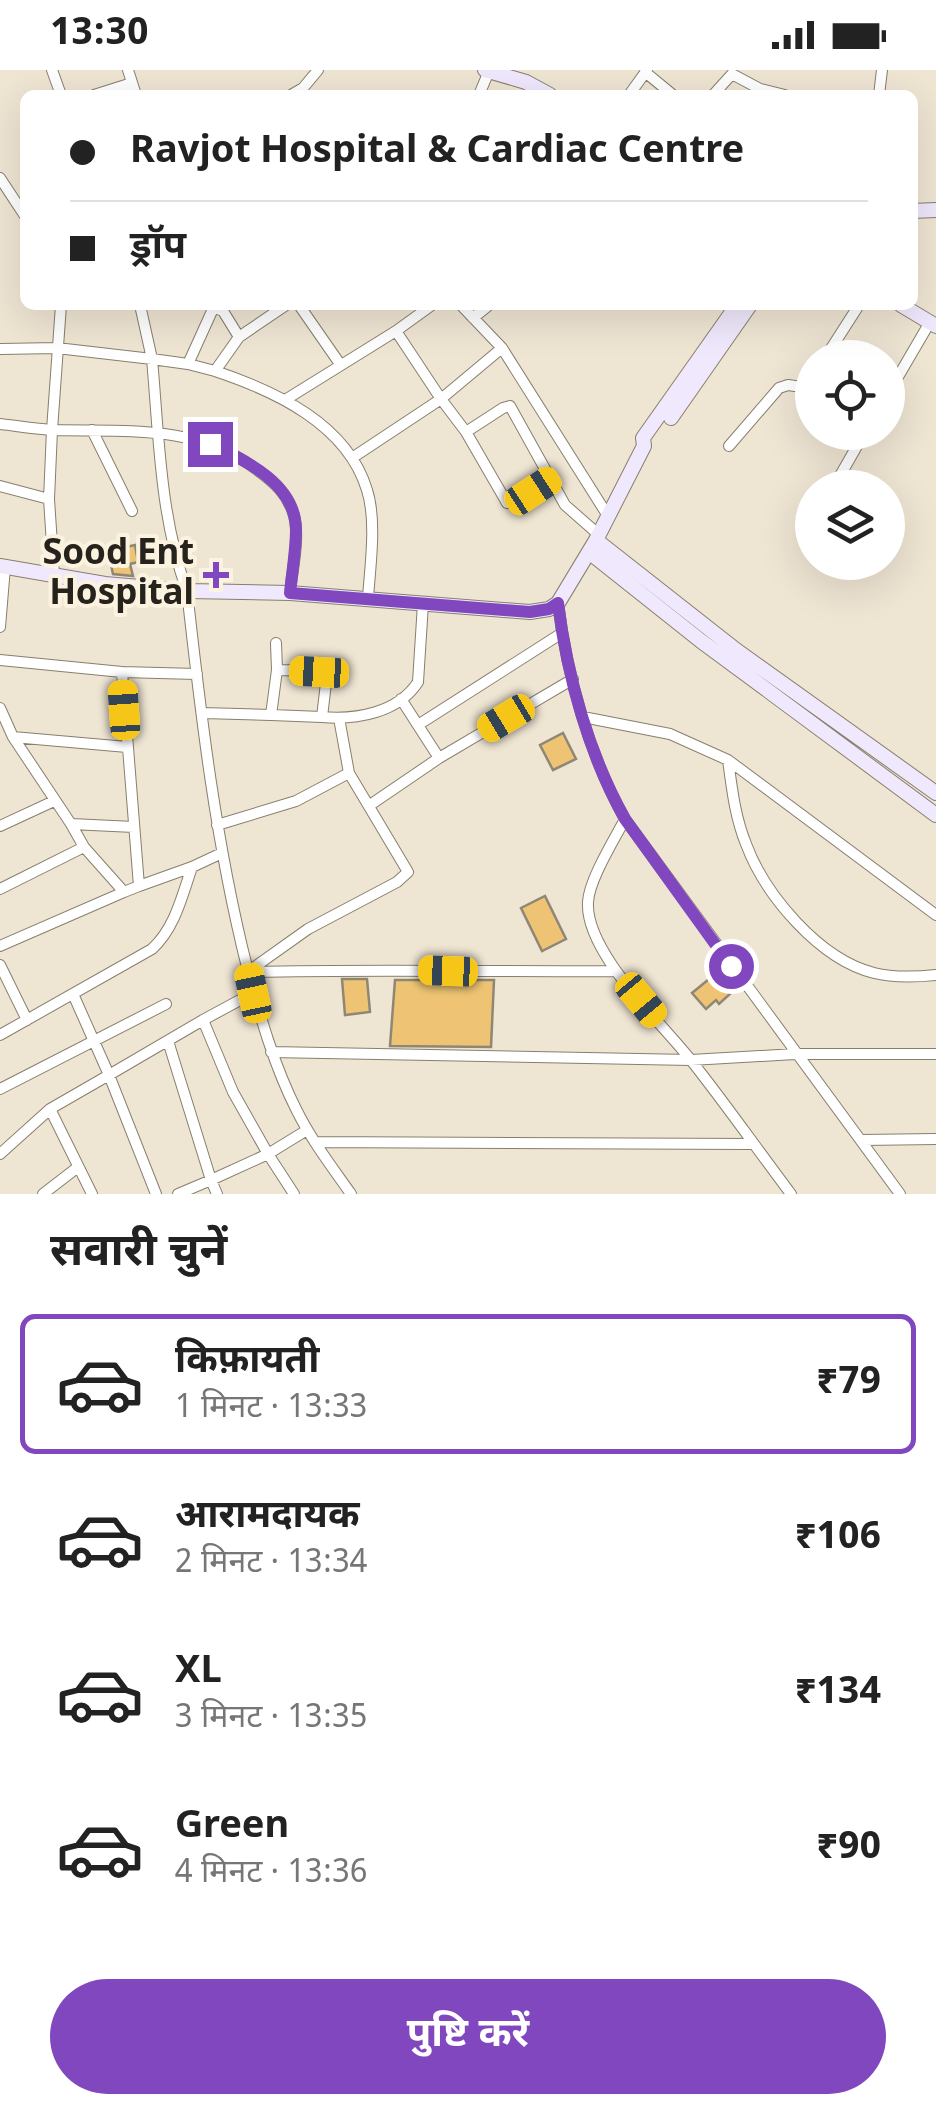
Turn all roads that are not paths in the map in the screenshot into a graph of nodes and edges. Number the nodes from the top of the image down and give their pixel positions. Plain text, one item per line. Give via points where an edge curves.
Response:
1 (128, 70) edge
2 (318, 70) edge
3 (487, 70) edge
4 (506, 70) edge
5 (646, 71) edge
6 (732, 71) edge
7 (529, 76) edge
8 (134, 89) edge
9 (300, 90) edge
10 (667, 90) edge
11 (760, 90) edge
12 (0, 178) edge
13 (20, 208) edge
14 (61, 310) edge
15 (141, 310) edge
16 (212, 310) edge
17 (220, 310) edge
18 (279, 310) edge
19 (302, 310) edge
20 (425, 310) edge
21 (465, 310) edge
22 (483, 310) edge
23 (733, 310) edge
24 (747, 310) edge
25 (855, 310) edge
26 (909, 310) edge
27 (474, 318) junction
28 (933, 324) edge
29 (396, 331) junction
30 (239, 337) junction
31 (836, 340) edge
32 (0, 348) edge
33 (57, 348) junction
34 (502, 348) junction
35 (152, 359) junction
36 (188, 364) junction
37 (340, 364) junction
38 (905, 368) edge
39 (215, 371) junction
40 (795, 386) edge
41 (442, 398) junction
42 (285, 400) junction
43 (0, 424) edge
44 (52, 430) junction
45 (92, 430) junction
46 (159, 432) junction
47 (466, 432) junction
48 (644, 446) junction
49 (728, 446) dead end
50 (352, 458) junction
51 (550, 480) junction
52 (0, 486) edge
53 (50, 499) junction
54 (132, 511) dead end
55 (608, 516) junction
56 (594, 542) junction
57 (3, 567) edge
58 (54, 575) junction
59 (187, 591) junction
60 (290, 593) junction
61 (368, 598) junction
62 (661, 601) junction
63 (558, 603) junction
64 (423, 604) junction
65 (0, 627) edge
66 (562, 633) junction
67 (276, 643) dead end
68 (0, 660) edge
69 (277, 670) junction
70 (122, 672) junction
71 (197, 674) junction
72 (573, 679) junction
73 (401, 699) junction
74 (0, 708) edge
75 (202, 713) junction
76 (271, 715) junction
77 (322, 717) junction
78 (583, 717) junction
79 (338, 718) junction
80 (418, 726) junction
81 (13, 737) junction
82 (127, 747) junction
83 (439, 758) junction
84 (728, 760) junction
85 (349, 773) junction
86 (936, 793) edge
87 (54, 802) junction
88 (370, 806) junction
89 (936, 815) edge
90 (625, 819) junction
91 (71, 824) junction
92 (217, 824) junction
93 (0, 826) edge
94 (134, 827) junction
95 (84, 848) junction
96 (222, 853) junction
97 (192, 868) junction
98 (139, 886) junction
99 (0, 889) edge
100 (124, 892) junction
101 (936, 915) edge
102 (0, 946) edge
103 (0, 965) edge
104 (616, 971) junction
105 (248, 972) junction
106 (936, 975) edge
107 (253, 993) junction
108 (72, 994) junction
109 (166, 1004) dead end
110 (27, 1020) junction
111 (204, 1020) junction
112 (0, 1035) edge
113 (94, 1041) junction
114 (168, 1041) junction
115 (272, 1052) junction
116 (795, 1054) junction
117 (936, 1054) edge
118 (690, 1060) junction
119 (108, 1075) junction
120 (0, 1089) edge
121 (50, 1109) junction
122 (306, 1130) junction
123 (862, 1140) junction
124 (936, 1140) edge
125 (315, 1142) junction
126 (754, 1144) junction
127 (0, 1154) edge
128 (268, 1154) junction
129 (78, 1166) junction
130 (211, 1180) junction
131 (43, 1194) edge
132 (92, 1194) edge
133 (156, 1194) edge
134 (178, 1194) edge
135 (216, 1194) edge
136 (294, 1194) edge
137 (351, 1194) edge
138 (791, 1194) edge
139 (900, 1194) edge

1 - 8 street
2 - 9 street
3 - 7 main road
4 - 7 street
5 - 10 street
6 - 11 street
12 - 13 street
14 - 33 street
15 - 35 street
16 - 36 street
17 - 30 street
18 - 30 street
19 - 37 street
20 - 29 street
21 - 27 street
22 - 27 street
23 - 48 main road via 643,438
24 - 48 main road
25 - 31 street
26 - 28 main road
27 - 34 street
28 - 38 street
29 - 37 street
29 - 41 street
30 - 39 street
32 - 33 street
33 - 35 street
33 - 44 street
34 - 41 street
34 - 55 street
35 - 36 street
35 - 46 street
36 - 39 street
37 - 42 street
39 - 42 street
40 - 49 street via 779,388
41 - 47 street
41 - 50 street
42 - 50 street
43 - 44 street
44 - 45 street
44 - 53 street
45 - 46 street
45 - 54 street
46 - 59 street via 166,511
46 - 60 street via 210,444 246,461 282,490 296,529
47 - 51 street via 507,503
47 - 51 street via 510,406
48 - 55 main road
50 - 61 street via 370,507
51 - 56 street
52 - 53 street
53 - 58 street
55 - 56 main road
56 - 62 main road
56 - 63 main road
57 - 58 main road
57 - 65 street
58 - 59 main road
59 - 60 main road
59 - 71 street
60 - 61 main road
61 - 64 main road
62 - 86 main road
62 - 89 main road
63 - 64 main road via 530,612
63 - 66 street
64 - 73 street via 418,682
66 - 72 street
66 - 80 street
67 - 69 street
68 - 70 street
69 - 76 street
69 - 77 street via 324,674
70 - 71 street
70 - 82 street
71 - 75 street
72 - 78 street
72 - 83 street
73 - 79 street via 364,716
73 - 80 street
74 - 81 street
75 - 76 street
75 - 92 street
76 - 77 street
77 - 79 street
78 - 84 street via 670,734
78 - 90 street
79 - 85 street
80 - 83 street
81 - 82 street
81 - 87 street
82 - 94 street
83 - 88 street
84 - 101 street
84 - 106 street via 745,842 780,904 856,967 894,976
85 - 88 street
85 - 92 street via 296,800
87 - 91 street
87 - 93 street
88 - 105 street via 408,872 404,878 308,929
90 - 104 street via 587,904 590,924
90 - 116 street
91 - 94 street
91 - 95 street
92 - 96 street
94 - 98 street
95 - 99 street
95 - 100 street
96 - 97 street
96 - 105 street
97 - 98 street
97 - 108 street via 160,942
98 - 100 street
100 - 102 street
103 - 110 street
104 - 105 street
104 - 118 street
105 - 107 street
107 - 111 street
107 - 115 street
108 - 110 street
108 - 113 street
109 - 113 street
110 - 112 street
111 - 114 street
111 - 128 street
113 - 119 street
113 - 120 street
114 - 119 street
114 - 130 street
115 - 118 street
115 - 122 street
116 - 117 street
116 - 118 street
116 - 123 street
118 - 126 street
119 - 121 street
119 - 133 street
121 - 127 street
121 - 129 street
122 - 125 street
122 - 128 street
123 - 124 street
123 - 139 street
125 - 126 street
125 - 137 street
126 - 138 street
128 - 130 street
128 - 136 street
129 - 131 street
129 - 132 street
130 - 134 street
130 - 135 street

